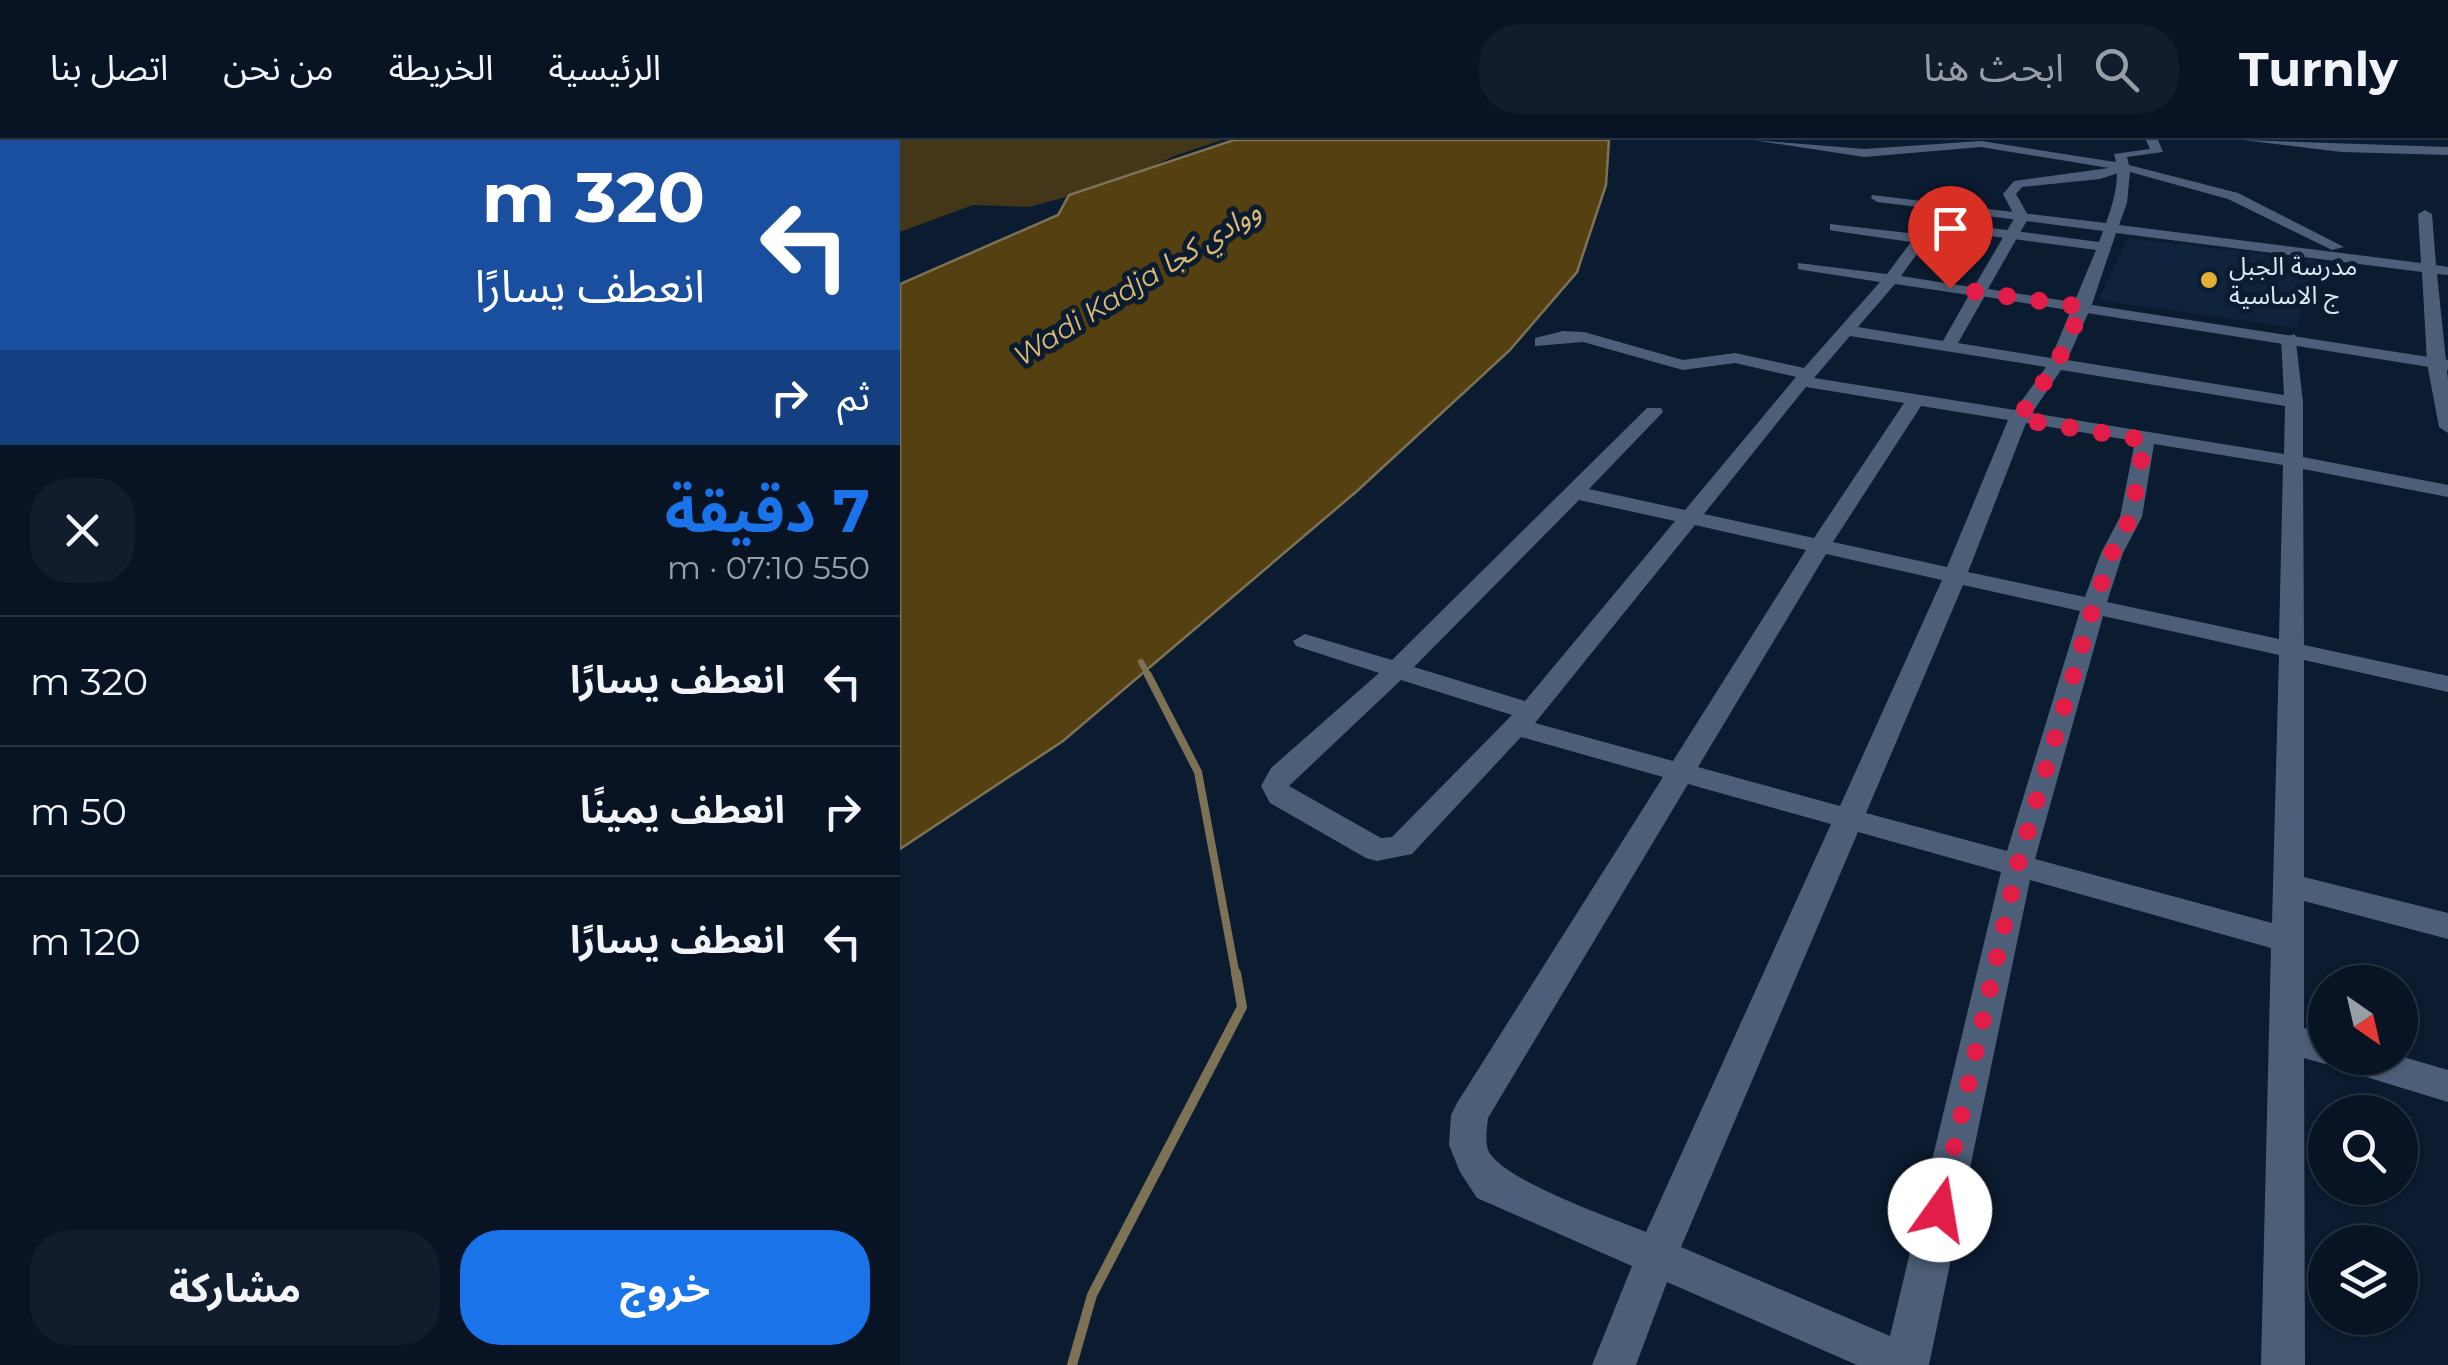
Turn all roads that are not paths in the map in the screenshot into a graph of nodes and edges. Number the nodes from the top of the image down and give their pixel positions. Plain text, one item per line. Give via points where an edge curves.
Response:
1 (1759, 140) edge
2 (2150, 140) edge
3 (2249, 140) edge
4 (2448, 151) edge
5 (2124, 167) junction
6 (1877, 198) dead end
7 (2425, 214) dead end
8 (2022, 216) junction
9 (1932, 223) junction
10 (1836, 227) dead end
11 (2011, 235) junction
12 (2108, 237) junction
13 (2355, 256) junction
14 (1803, 266) dead end
15 (2439, 269) edge
16 (1892, 279) junction
17 (1980, 292) junction
18 (2083, 307) junction
19 (1846, 330) junction
20 (2289, 338) junction
21 (1541, 342) dead end
22 (1948, 346) junction
23 (2442, 364) edge
24 (2056, 365) junction
25 (1805, 378) junction
26 (1915, 402) junction
27 (2294, 402) junction
28 (1654, 412) dead end
29 (2018, 419) junction
30 (2448, 427) edge
31 (2145, 440) junction
32 (2293, 462) junction
33 (2448, 491) edge
34 (1577, 493) junction
35 (1691, 517) junction
36 (1820, 545) junction
37 (1956, 574) junction
38 (2094, 605) junction
39 (1305, 641) dead end
40 (2292, 651) junction
41 (1396, 671) junction
42 (2448, 684) edge
43 (1524, 720) junction
44 (1682, 771) junction
45 (1846, 817) junction
46 (2018, 864) junction
47 (2289, 885) junction
48 (2448, 926) edge
49 (2288, 940) junction
50 (2287, 1038) junction
51 (2308, 1044) edge
52 (2411, 1075) edge
53 (2448, 1086) edge
54 (1656, 1257) junction
55 (1614, 1365) edge
56 (1905, 1365) edge
57 (2283, 1365) edge

1 - 5 street via 1864,153 1981,144
2 - 5 street via 2157,152 2120,154
3 - 4 street
5 - 8 street via 2018,184 2009,194
5 - 12 street
5 - 13 street via 2232,196
6 - 9 street
7 - 15 street
8 - 9 street
8 - 11 street
8 - 12 street
9 - 10 street
9 - 11 street
9 - 16 street
11 - 12 street
11 - 17 street
12 - 13 street
12 - 18 street
13 - 15 street
14 - 16 street
15 - 23 street
16 - 17 street
16 - 19 street
17 - 18 street
17 - 22 street
18 - 20 street
18 - 24 street
19 - 22 street
19 - 25 street
20 - 23 street
20 - 27 street
21 - 25 street via 1584,337 1682,365 1735,358
22 - 24 street
23 - 30 street
24 - 27 street
24 - 29 street
25 - 26 street
25 - 35 street
26 - 29 street
26 - 36 street
27 - 32 street
28 - 34 street
29 - 31 street
29 - 37 street
31 - 32 street
31 - 38 street via 2131,517
32 - 33 street
32 - 40 street
34 - 35 street
34 - 41 street
35 - 36 street
35 - 43 street
36 - 37 street
36 - 44 street
37 - 38 street
37 - 45 street
38 - 40 street
38 - 46 street
39 - 41 street
40 - 42 street
40 - 47 street
41 - 43 street
41 - 43 street via 1275,786 1280,796 1376,850 1401,846
43 - 44 street
44 - 45 street
44 - 54 street via 1470,1115 1465,1142 1491,1184
45 - 46 street
45 - 54 street
46 - 49 street
46 - 56 street
47 - 48 street
47 - 49 street
49 - 50 street
50 - 51 street
50 - 57 street
52 - 53 street
54 - 55 street
54 - 56 street

